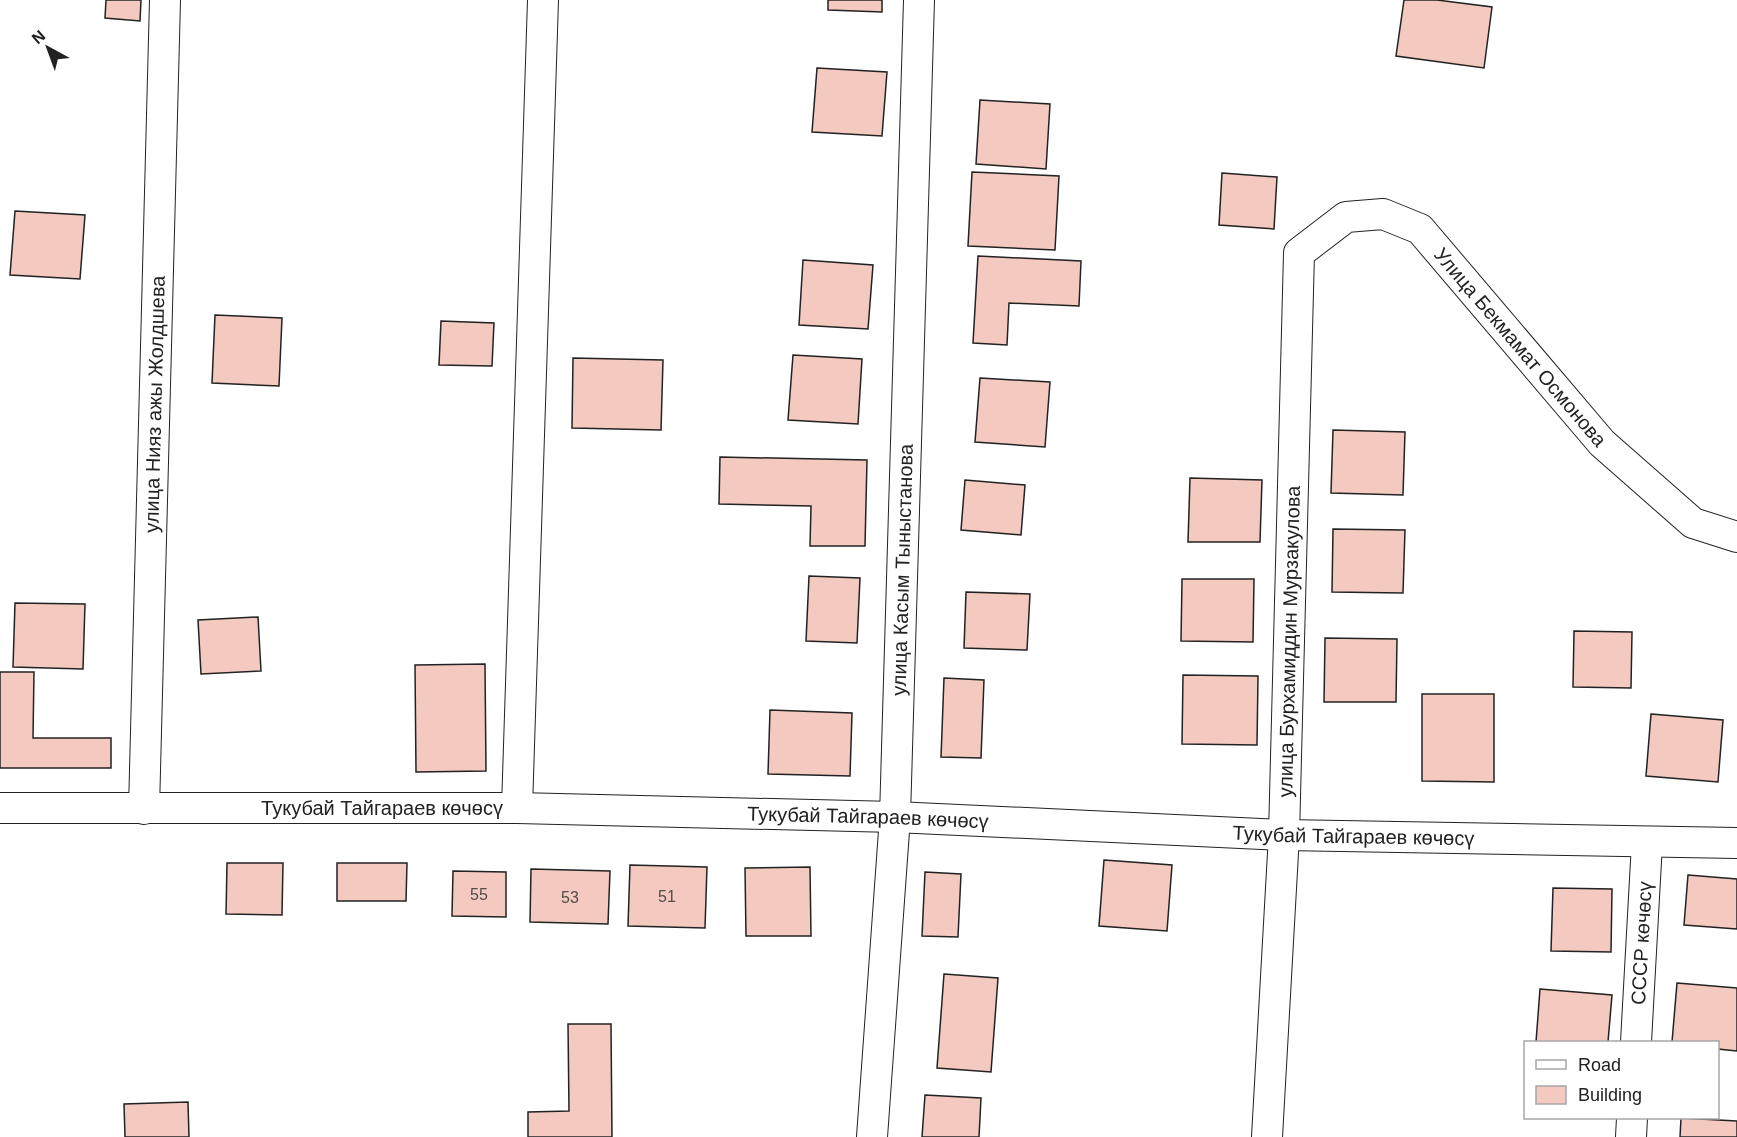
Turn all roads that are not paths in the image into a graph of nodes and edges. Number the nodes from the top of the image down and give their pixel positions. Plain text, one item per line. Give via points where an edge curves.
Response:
1 (165, 0) edge
2 (543, 0) edge
3 (919, 0) edge
4 (1299, 253) joint
5 (1737, 537) edge
6 (0, 808) edge
7 (517, 808) junction
8 (144, 809) junction
9 (895, 817) junction
10 (1284, 835) junction
11 (1647, 843) junction
12 (1737, 843) edge
13 (1636, 1041) edge
14 (1632, 1119) edge
15 (872, 1137) edge
16 (1267, 1137) edge
17 (1631, 1137) edge

1 - 8 street, улица Нияз ажы Жолдшева
2 - 7 street
3 - 9 street, улица Касым Тыныстанова
4 - 5 street, Улица Бекмамат Осмонова via 1346,217 1383,214 1420,229 1602,443 1693,523
4 - 10 street, улица Бурхамиддин Мурзакулова
6 - 8 street, Тукубай Тайгараев көчөсү
7 - 8 street, Тукубай Тайгараев көчөсү
7 - 9 street, Тукубай Тайгараев көчөсү
9 - 10 street, Тукубай Тайгараев көчөсү
9 - 15 street, улица Касым Тыныстанова
10 - 11 street, Тукубай Тайгараев көчөсү
10 - 16 street, улица Бурхамиддин Мурзакулова
11 - 12 street, Тукубай Тайгараев көчөсү
11 - 13 street, СССР көчөсү
14 - 17 street

